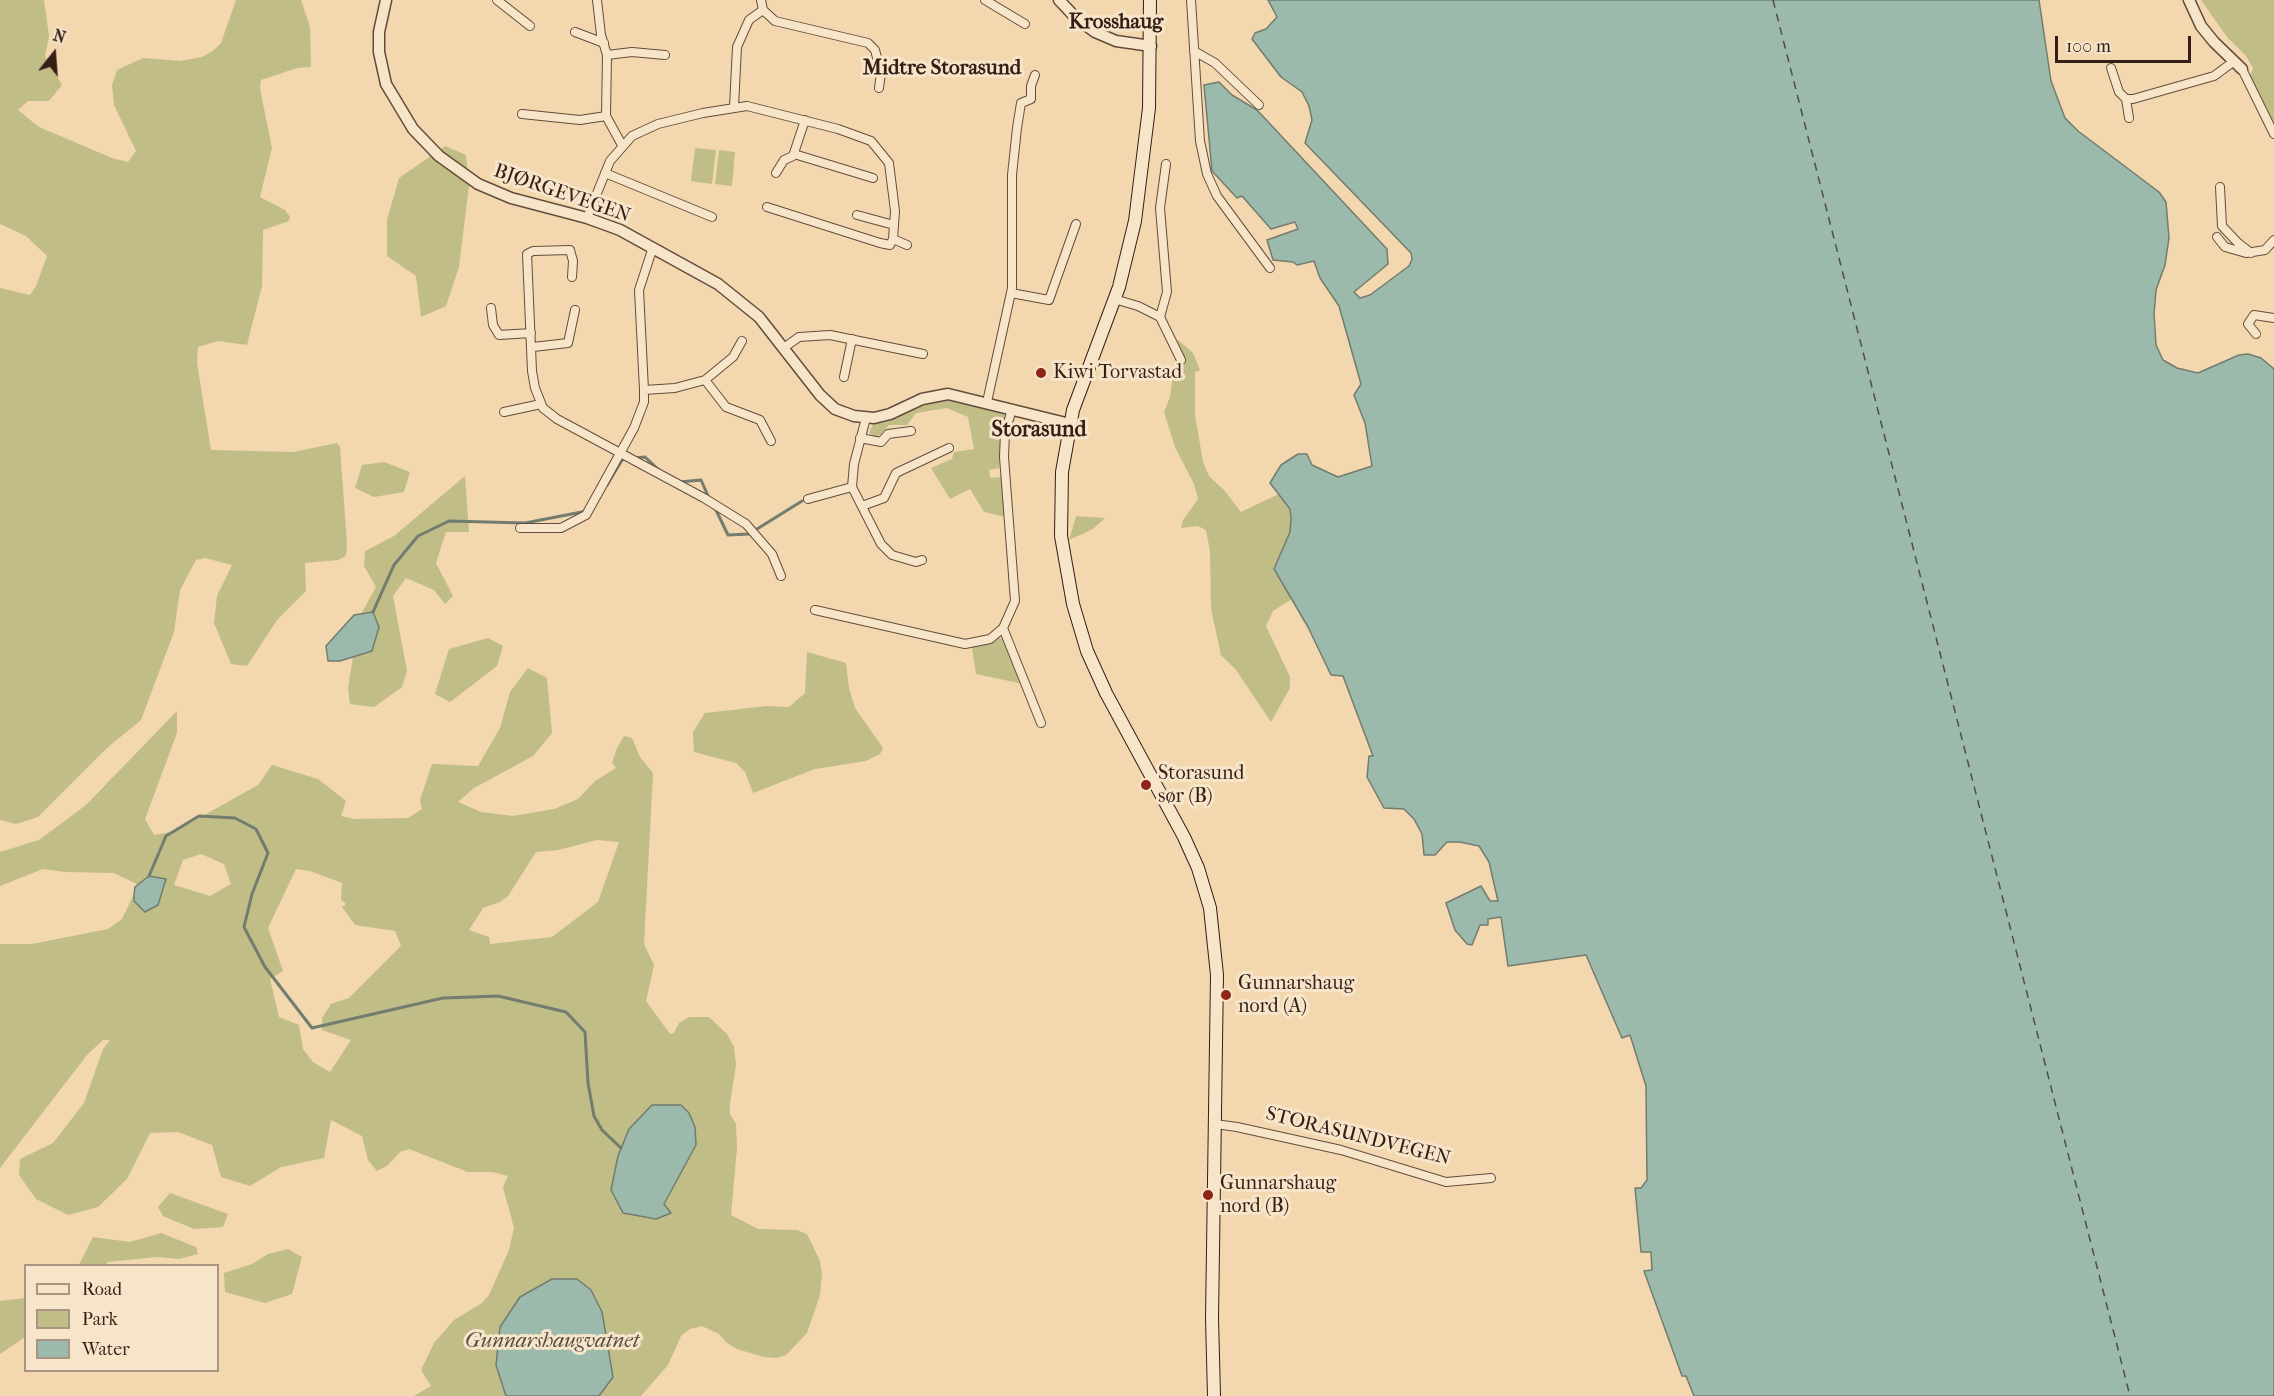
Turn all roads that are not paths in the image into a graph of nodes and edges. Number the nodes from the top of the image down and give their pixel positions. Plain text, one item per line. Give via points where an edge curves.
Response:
1 (386, 0) edge
2 (498, 0) edge
3 (597, 0) edge
4 (761, 0) edge
5 (985, 0) edge
6 (1059, 0) edge
7 (1150, 0) edge
8 (1191, 0) edge
9 (2189, 0) edge
10 (763, 10) junction
11 (1025, 24) dead end
12 (530, 26) dead end
13 (575, 32) dead end
14 (604, 43) junction
15 (1151, 46) junction
16 (1194, 51) junction
17 (607, 55) junction
18 (665, 55) dead end
19 (2237, 65) junction
20 (2111, 68) dead end
21 (1035, 75) dead end
22 (879, 88) dead end
23 (2126, 99) junction
24 (1259, 105) dead end
25 (734, 107) junction
26 (522, 114) dead end
27 (606, 116) junction
28 (2128, 118) dead end
29 (804, 120) junction
30 (2274, 134) edge
31 (622, 145) junction
32 (794, 154) junction
33 (1166, 164) dead end
34 (605, 172) junction
35 (776, 173) dead end
36 (873, 178) dead end
37 (2220, 188) dead end
38 (767, 207) dead end
39 (857, 215) dead end
40 (587, 218) junction
41 (712, 218) dead end
42 (1076, 224) dead end
43 (894, 225) junction
44 (2217, 237) dead end
45 (893, 239) junction
46 (2274, 240) edge
47 (907, 245) dead end
48 (653, 247) junction
49 (2251, 253) junction
50 (1270, 268) dead end
51 (572, 277) dead end
52 (1011, 293) junction
53 (1114, 299) junction
54 (491, 308) dead end
55 (575, 310) dead end
56 (1160, 317) junction
57 (2274, 318) edge
58 (531, 333) junction
59 (2256, 334) dead end
60 (852, 339) junction
61 (742, 341) dead end
62 (533, 347) junction
63 (785, 347) junction
64 (923, 354) dead end
65 (1181, 360) dead end
66 (844, 377) dead end
67 (705, 380) junction
68 (644, 390) junction
69 (987, 402) junction
70 (541, 404) junction
71 (1012, 409) junction
72 (504, 412) dead end
73 (866, 418) junction
74 (1070, 424) junction
75 (911, 431) dead end
76 (861, 438) junction
77 (771, 441) dead end
78 (949, 448) dead end
79 (621, 454) junction
80 (852, 487) junction
81 (808, 500) dead end
82 (862, 507) junction
83 (520, 528) dead end
84 (922, 560) dead end
85 (781, 576) dead end
86 (815, 610) dead end
87 (1003, 628) junction
88 (1041, 723) dead end
89 (1215, 1124) junction
90 (1491, 1178) dead end
91 (1214, 1396) edge

1 - 40 street, BJØRGEVEGEN via 379,32 382,69 391,95 413,129 439,156 478,184 511,198
2 - 12 street
3 - 14 street
4 - 10 street
5 - 11 street
6 - 15 street via 1076,18 1106,37
7 - 15 main road
8 - 16 street
9 - 19 street via 2201,26
10 - 22 street via 781,23 868,43 875,50
10 - 25 street via 749,20 738,44
13 - 14 street
14 - 17 street
15 - 53 main road via 1140,191
16 - 24 street via 1215,63
16 - 50 street via 1200,141 1210,183
17 - 18 street
17 - 27 street
19 - 23 street via 2214,76
19 - 30 street
20 - 23 street via 2119,92
21 - 52 street via 1031,99 1021,104 1014,151
23 - 28 street
25 - 29 street
25 - 31 street via 658,124
26 - 27 street via 580,120
27 - 31 street
29 - 32 street
29 - 43 street via 860,135 883,154 889,162 893,184
31 - 34 street
32 - 35 street via 784,160
32 - 36 street
33 - 56 street via 1160,208 1167,292
34 - 40 street
34 - 41 street
37 - 49 street via 2222,226
38 - 45 street via 880,243 890,245
39 - 43 street
40 - 48 street, BJØRGEVEGEN
42 - 52 street via 1049,300
43 - 45 street
44 - 49 street via 2234,252
45 - 47 street
46 - 49 street via 2265,249
48 - 63 street, BJØRGEVEGEN via 734,295 759,316
48 - 68 street via 644,269 638,305
51 - 58 street via 570,250 528,252
52 - 69 street
53 - 56 street
53 - 74 main road via 1085,371
54 - 58 street via 499,335
55 - 62 street via 568,343
56 - 65 street
57 - 59 street via 2254,315 2248,324
58 - 62 street
60 - 63 street via 813,334 799,337
60 - 64 street
60 - 66 street
61 - 67 street via 733,357
62 - 70 street via 532,370
63 - 73 street, BJØRGEVEGEN via 828,404
67 - 68 street via 675,388
67 - 77 street via 726,407 760,420
68 - 79 street via 640,416
69 - 71 street, BJØRGEVEGEN
69 - 73 street, BJØRGEVEGEN via 935,396 890,414
70 - 72 street
70 - 79 street via 557,419
71 - 74 street, BJØRGEVEGEN
71 - 87 street via 1004,457 1015,601
73 - 76 street
74 - 89 main road via 1060,515 1065,570 1077,620 1106,693 1194,858 1210,908 1217,975
75 - 76 street via 888,434 881,442
76 - 80 street
78 - 82 street via 896,473 884,498
79 - 83 street via 594,504 578,521 561,528
79 - 85 street via 746,524 772,554
80 - 81 street
80 - 82 street
82 - 84 street via 881,544 892,555
86 - 87 street via 965,644 990,639
87 - 88 street
89 - 90 street, STORASUNDVEGEN via 1333,1148 1446,1182
89 - 91 main road

